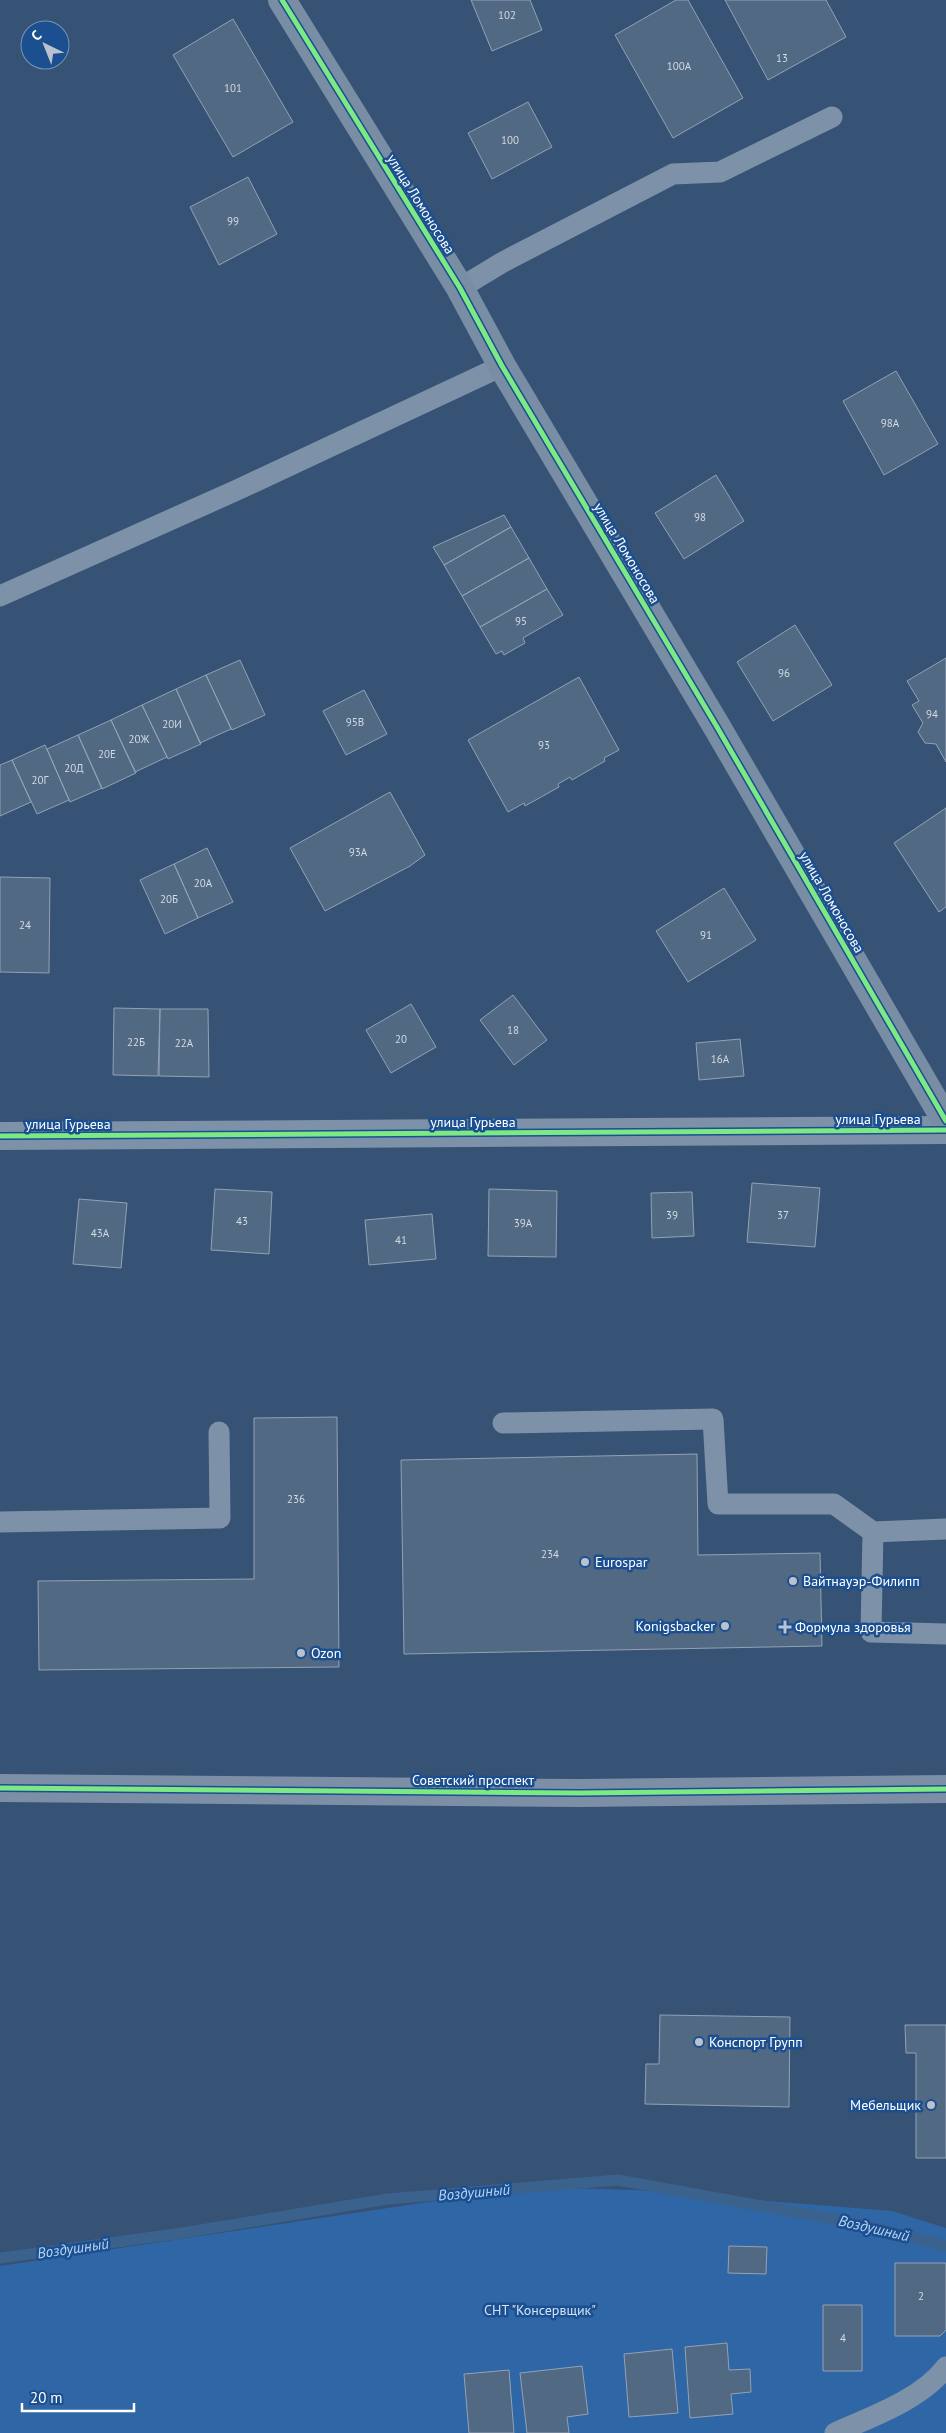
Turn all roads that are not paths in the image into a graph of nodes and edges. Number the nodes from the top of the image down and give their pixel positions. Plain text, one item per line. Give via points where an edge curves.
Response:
1 (282, 0) edge
2 (832, 117) dead end
3 (460, 288) junction
4 (502, 366) junction
5 (0, 596) edge
6 (946, 1121) edge
7 (946, 1130) edge
8 (0, 1136) edge
9 (503, 1423) dead end
10 (219, 1432) dead end
11 (0, 1522) edge
12 (946, 1529) edge
13 (873, 1532) junction
14 (946, 1634) edge
15 (0, 1788) edge
16 (946, 1789) edge
17 (946, 2367) edge
18 (836, 2433) edge

1 - 3 street, улица Ломоносова
2 - 3 lane via 720,172 673,174 503,262
3 - 4 street, улица Ломоносова
4 - 5 lane
4 - 6 street, улица Ломоносова
7 - 8 street, улица Гурьева
9 - 13 lane via 713,1419 718,1504 834,1504
10 - 11 lane via 220,1518
12 - 13 lane
13 - 14 lane via 871,1632
15 - 16 main road, Советский проспект via 570,1792
17 - 18 lane via 936,2380 892,2407

